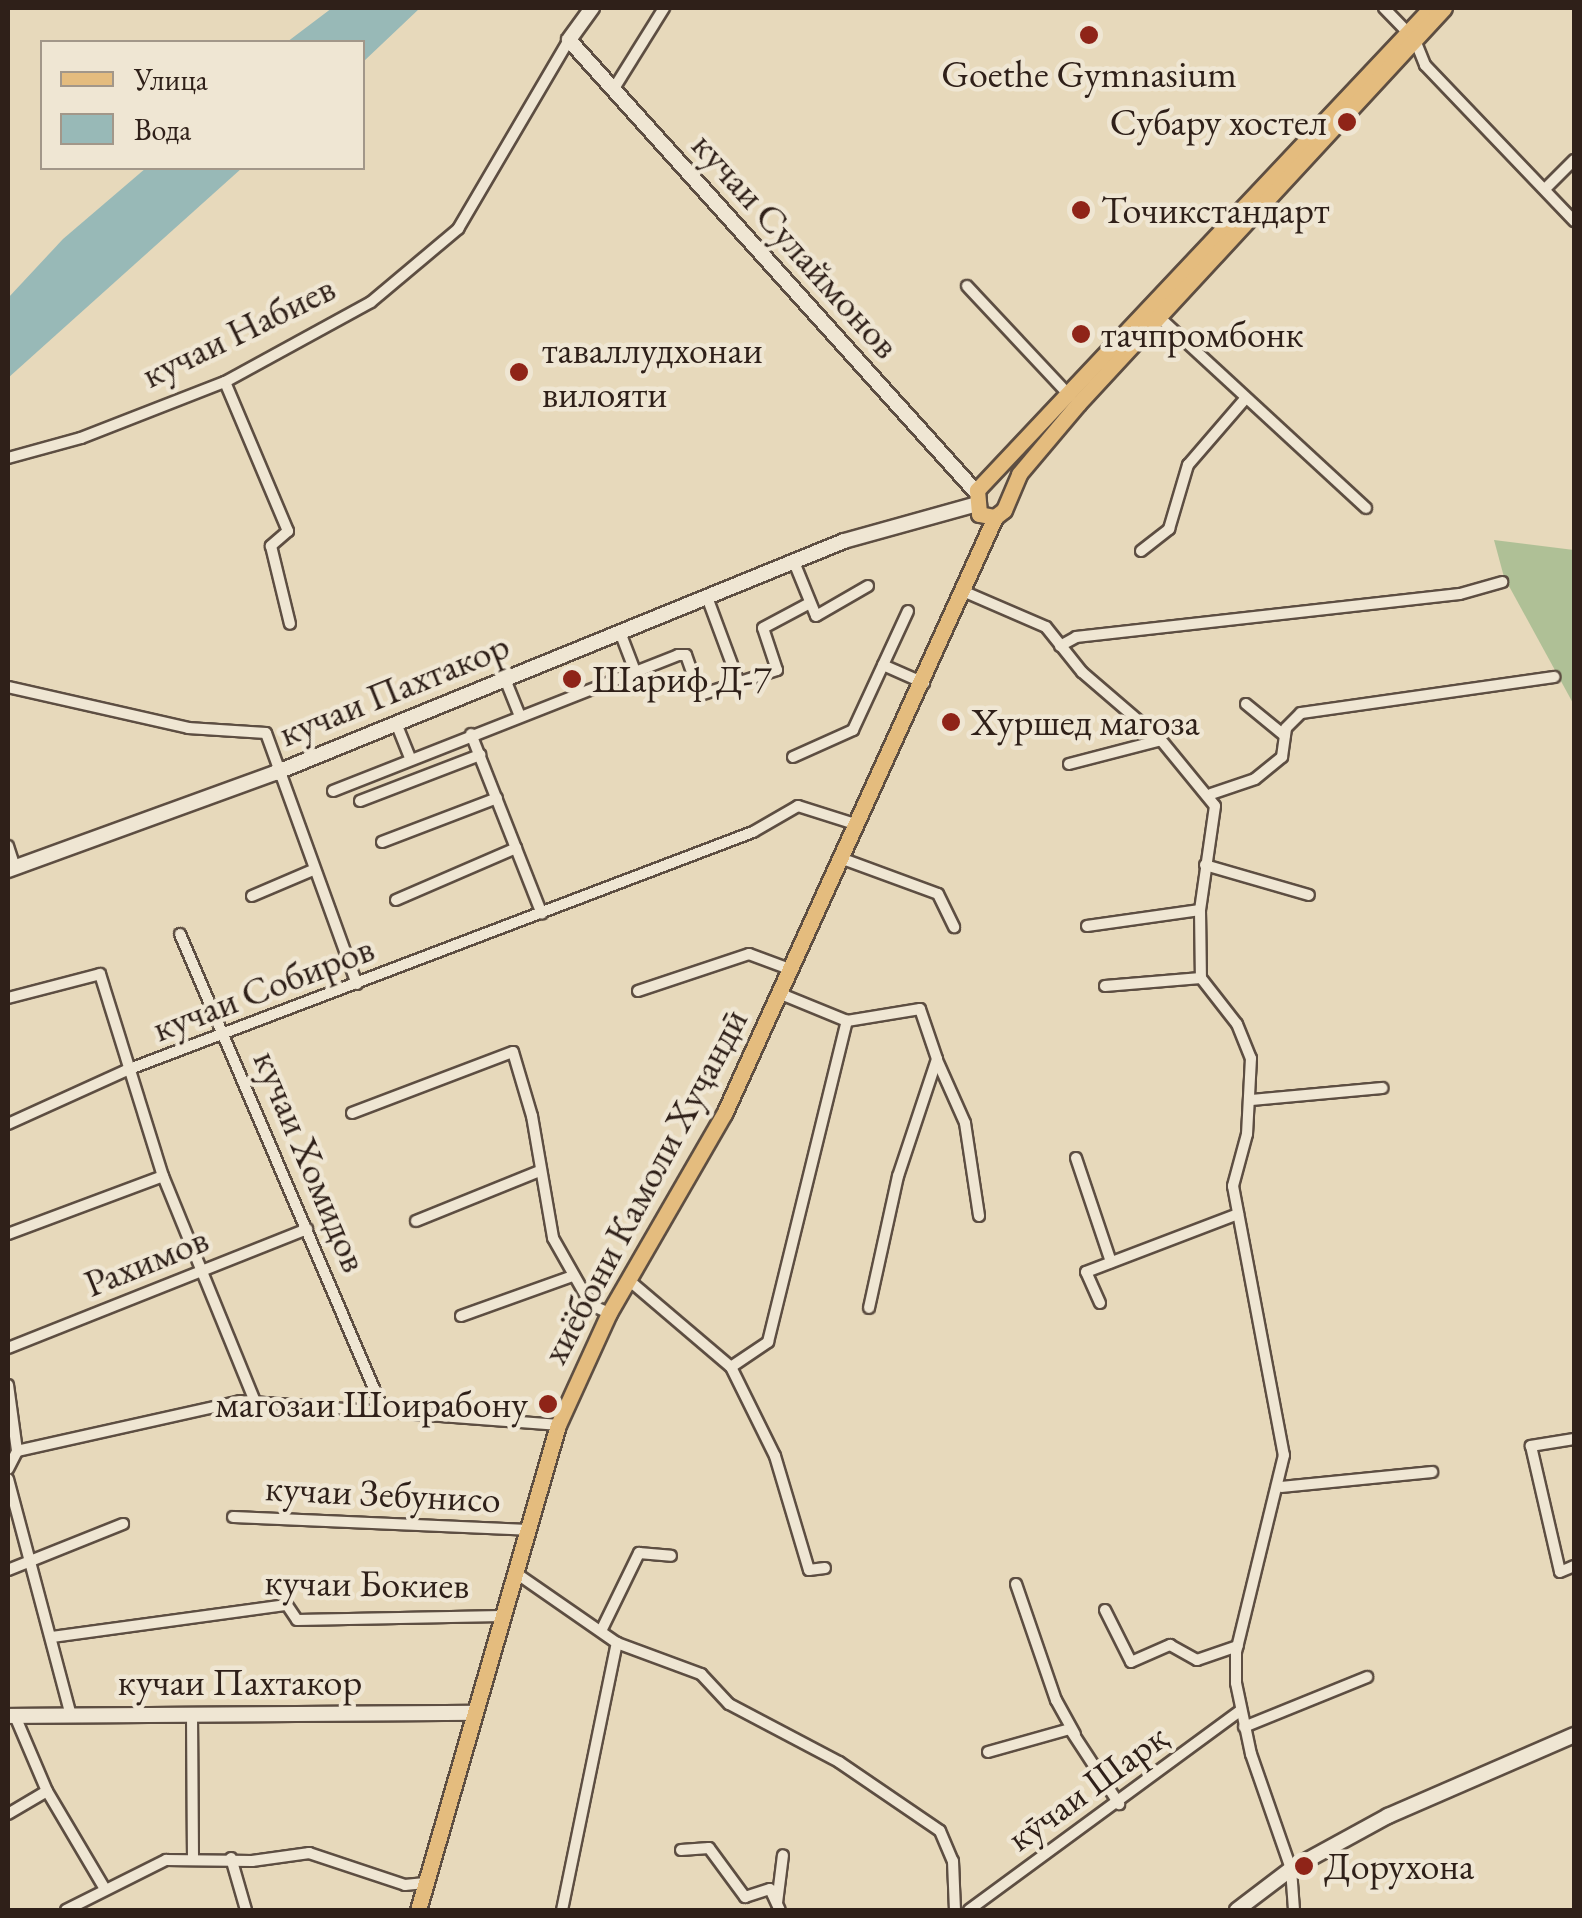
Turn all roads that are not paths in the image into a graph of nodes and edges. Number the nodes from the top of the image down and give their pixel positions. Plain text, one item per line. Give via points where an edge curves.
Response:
1 (592, 8) edge
2 (664, 8) edge
3 (1384, 8) edge
4 (1431, 8) edge
5 (1444, 8) edge
6 (1412, 37) junction
7 (569, 40) junction
8 (613, 90) junction
9 (1574, 160) edge
10 (1545, 189) junction
11 (1574, 220) edge
12 (966, 286) dead end
13 (1158, 316) junction
14 (225, 382) junction
15 (1245, 399) junction
16 (1074, 401) junction
17 (8, 458) edge
18 (978, 498) junction
19 (1366, 508) dead end
20 (1001, 511) junction
21 (984, 546) junction
22 (1140, 551) dead end
23 (794, 562) junction
24 (1502, 582) dead end
25 (868, 586) dead end
26 (965, 592) junction
27 (706, 597) junction
28 (808, 604) junction
29 (908, 610) dead end
30 (290, 624) dead end
31 (620, 632) junction
32 (1060, 646) junction
33 (883, 665) junction
34 (635, 671) junction
35 (1554, 677) dead end
36 (506, 679) junction
37 (739, 683) junction
38 (925, 684) junction
39 (8, 687) edge
40 (1246, 704) dead end
41 (520, 716) junction
42 (396, 724) junction
43 (472, 734) junction
44 (1285, 736) junction
45 (1161, 740) junction
46 (480, 755) junction
47 (410, 757) junction
48 (793, 757) dead end
49 (1069, 764) dead end
50 (275, 772) junction
51 (333, 790) dead end
52 (1211, 794) junction
53 (496, 798) junction
54 (360, 801) dead end
55 (858, 826) junction
56 (382, 842) dead end
57 (8, 846) edge
58 (516, 848) junction
59 (844, 859) junction
60 (1205, 865) junction
61 (12, 868) edge
62 (312, 870) junction
63 (1309, 895) dead end
64 (252, 896) dead end
65 (396, 900) dead end
66 (1200, 910) junction
67 (542, 914) junction
68 (1087, 926) dead end
69 (954, 927) dead end
70 (180, 934) dead end
71 (792, 970) junction
72 (1201, 978) junction
73 (357, 984) junction
74 (1105, 986) dead end
75 (638, 991) dead end
76 (781, 994) junction
77 (8, 998) edge
78 (847, 1021) junction
79 (226, 1035) junction
80 (937, 1059) junction
81 (127, 1070) junction
82 (1382, 1088) dead end
83 (1251, 1100) junction
84 (352, 1113) dead end
85 (8, 1124) edge
86 (1076, 1158) dead end
87 (540, 1171) junction
88 (163, 1176) junction
89 (1238, 1214) junction
90 (979, 1216) dead end
91 (416, 1222) dead end
92 (307, 1230) junction
93 (8, 1234) edge
94 (1112, 1262) junction
95 (200, 1272) junction
96 (573, 1276) junction
97 (630, 1282) junction
98 (1100, 1303) dead end
99 (869, 1308) dead end
100 (609, 1313) junction
101 (461, 1316) dead end
102 (8, 1348) edge
103 (731, 1367) junction
104 (8, 1386) edge
105 (255, 1402) junction
106 (384, 1412) junction
107 (558, 1425) junction
108 (1574, 1439) edge
109 (17, 1451) junction
110 (8, 1469) edge
111 (1432, 1472) dead end
112 (8, 1479) edge
113 (1280, 1487) junction
114 (233, 1517) dead end
115 (123, 1524) dead end
116 (529, 1530) junction
117 (671, 1556) dead end
118 (31, 1562) junction
119 (1574, 1566) edge
120 (825, 1568) dead end
121 (8, 1570) edge
122 (516, 1573) junction
123 (1016, 1584) dead end
124 (1105, 1610) dead end
125 (502, 1616) junction
126 (600, 1631) junction
127 (52, 1637) junction
128 (617, 1644) junction
129 (1238, 1646) junction
130 (1367, 1677) dead end
131 (1240, 1710) junction
132 (474, 1713) junction
133 (192, 1715) junction
134 (11, 1716) edge
135 (71, 1716) junction
136 (1244, 1727) junction
137 (1076, 1734) junction
138 (1574, 1735) edge
139 (988, 1752) dead end
140 (47, 1792) junction
141 (1119, 1804) junction
142 (8, 1814) edge
143 (682, 1850) dead end
144 (783, 1855) dead end
145 (231, 1858) junction
146 (193, 1860) junction
147 (1291, 1870) junction
148 (426, 1883) junction
149 (105, 1889) junction
150 (778, 1907) edge
151 (66, 1910) edge
152 (246, 1910) edge
153 (418, 1910) edge
154 (562, 1910) edge
155 (955, 1910) edge
156 (968, 1910) edge
157 (1238, 1910) edge
158 (1294, 1910) edge

1 - 7 main road, кучаи Набиев
2 - 8 street
3 - 6 street
4 - 6 main road
5 - 6 main road
6 - 10 street via 1425,65
6 - 13 main road
6 - 16 main road
7 - 8 main road, кучаи Сулаймонов
7 - 14 street, кучаи Набиев via 458,228 432,256 310,340
8 - 18 main road, кучаи Сулаймонов
9 - 10 street
10 - 11 street
12 - 16 street
13 - 15 street
13 - 16 main road
14 - 17 street, кучаи Набиев via 81,438
14 - 30 street via 288,531 271,546
15 - 19 street
15 - 22 street via 1188,466 1169,529
16 - 18 main road
16 - 20 main road, хиёбони Камоли Хуҷандӣ via 1019,474
18 - 20 main road
18 - 20 main road via 1002,489
18 - 21 main road
18 - 23 main road, кучаи Пахтакор
20 - 21 main road, хиёбони Камоли Хуҷандӣ
21 - 26 main road, хиёбони Камоли Хуҷандӣ
23 - 27 main road, кучаи Пахтакор
23 - 28 street
24 - 32 street via 1460,594 1076,637
25 - 28 street, кучаи Пахтакор via 824,616
26 - 32 street via 1001,612 1036,618
26 - 38 main road, хиёбони Камоли Хуҷандӣ
27 - 31 main road, кучаи Пахтакор
27 - 37 street
28 - 37 street, кучаи Пахтакор via 762,628 777,670
29 - 33 street
31 - 34 street
31 - 36 main road, кучаи Пахтакор
32 - 45 street
33 - 38 street
33 - 48 street via 853,730
34 - 37 street, кучаи Пахтакор via 686,656 700,696
34 - 41 street, кучаи Пахтакор
35 - 44 street via 1325,707 1301,713
36 - 41 street
36 - 42 main road, кучаи Пахтакор
38 - 55 main road, хиёбони Камоли Хуҷандӣ
39 - 50 street via 188,728 266,733
40 - 44 street
41 - 43 street, кучаи Пахтакор
42 - 47 street
42 - 50 main road, кучаи Пахтакор
43 - 46 street
43 - 47 street, кучаи Пахтакор
44 - 52 street via 1282,757 1255,779
45 - 49 street
45 - 52 street
46 - 53 street
46 - 54 street
47 - 51 street, кучаи Пахтакор
50 - 61 main road, кучаи Пахтакор
50 - 62 street
52 - 60 street
53 - 56 street
53 - 58 street
55 - 59 main road, хиёбони Камоли Хуҷандӣ
55 - 67 street, кучаи Собиров via 798,806 753,832
57 - 61 street, кучаи Пахтакор
58 - 65 street, кучаи Собиров
58 - 67 street
59 - 69 street via 938,894
59 - 71 main road, хиёбони Камоли Хуҷандӣ
60 - 63 street
60 - 66 street
62 - 64 street
62 - 73 street
66 - 68 street
66 - 72 street
67 - 73 street, кучаи Собиров
70 - 79 street, кучаи Хомидов
71 - 75 street via 750,954
71 - 76 main road, хиёбони Камоли Хуҷандӣ
72 - 74 street
72 - 83 street via 1246,1039
73 - 79 street, кучаи Собиров
76 - 78 street
76 - 97 main road, хиёбони Камоли Хуҷандӣ via 724,1114
77 - 81 street via 100,974
78 - 80 street via 920,1009
78 - 103 street via 768,1342
79 - 81 street, кучаи Собиров
79 - 92 street, кучаи Хомидов
80 - 90 street via 965,1123
80 - 99 street via 898,1176
81 - 85 street, кучаи Собиров
81 - 88 street
82 - 83 street
83 - 89 street via 1234,1172
84 - 87 street via 513,1052
86 - 94 street
87 - 91 street
87 - 96 street via 553,1238
88 - 93 street
88 - 95 street
89 - 94 street
89 - 113 street via 1274,1378 1284,1455
92 - 95 street, Рахимов
92 - 106 street, кучаи Хомидов
94 - 98 street via 1086,1272
95 - 102 street, Рахимов
95 - 105 street
96 - 100 street via 591,1305
96 - 101 street
97 - 100 main road, хиёбони Камоли Хуҷандӣ
97 - 103 street
100 - 107 main road, хиёбони Камоли Хуҷандӣ
103 - 120 street via 775,1456 808,1570
104 - 109 street
105 - 106 street
105 - 109 street
106 - 107 street
107 - 116 main road, хиёбони Камоли Хуҷандӣ
108 - 119 street via 1531,1446 1560,1572
109 - 110 street
111 - 113 street
112 - 118 street
113 - 129 street
114 - 116 street, кучаи Зебунисо
115 - 118 street
116 - 122 main road, хиёбони Камоли Хуҷандӣ
117 - 126 street via 639,1553
118 - 121 street
118 - 127 street
122 - 125 main road, хиёбони Камоли Хуҷандӣ
122 - 126 street
123 - 137 street via 1056,1700
124 - 129 street via 1131,1662 1170,1645 1197,1660
125 - 127 street, кучаи Бокиев via 297,1620 287,1605
125 - 132 main road, хиёбони Камоли Хуҷандӣ
126 - 128 street
127 - 135 street
128 - 154 street
128 - 155 street via 700,1674 729,1704 839,1762 940,1831 953,1860
129 - 131 street
130 - 136 street
131 - 136 street
131 - 141 street, кӯчаи Шарқ
132 - 133 main road, кучаи Пахтакор
132 - 148 main road, хиёбони Камоли Хуҷандӣ
133 - 135 main road, кучаи Пахтакор
133 - 146 street
134 - 135 main road, кучаи Пахтакор
134 - 140 street
136 - 147 street
137 - 139 street via 1058,1729
137 - 141 street
138 - 147 main road via 1388,1816
140 - 142 street
140 - 149 street
141 - 156 street, кӯчаи Шарқ
143 - 150 street via 709,1848 745,1897 770,1889
144 - 150 street
145 - 146 street
145 - 148 street via 309,1853 405,1885
145 - 152 street
146 - 149 street via 166,1860
147 - 157 main road
147 - 158 street
148 - 153 main road, хиёбони Камоли Хуҷандӣ
149 - 151 street

